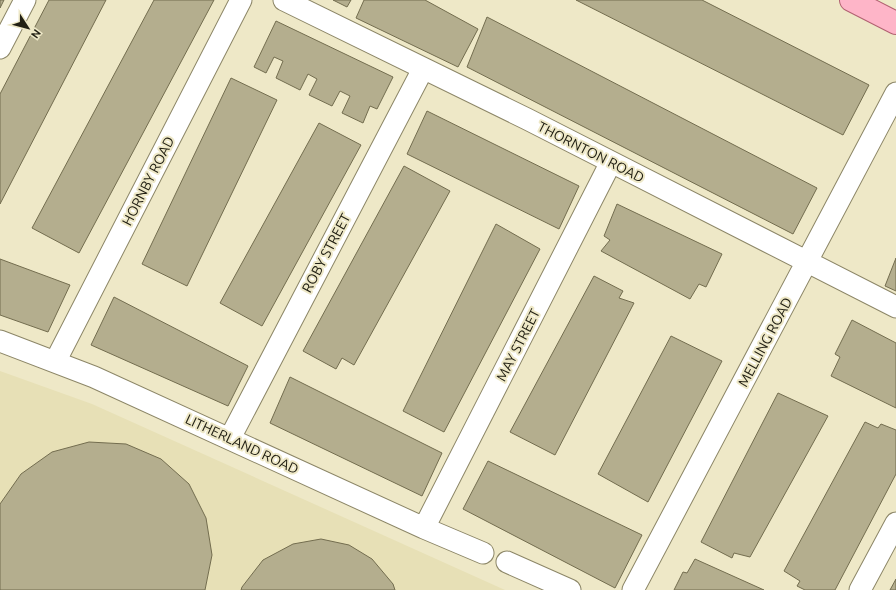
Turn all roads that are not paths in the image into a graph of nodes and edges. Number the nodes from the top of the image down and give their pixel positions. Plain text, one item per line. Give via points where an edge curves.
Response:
1 (26, 0) edge
2 (242, 0) edge
3 (284, 0) edge
4 (851, 0) edge
5 (896, 23) edge
6 (0, 48) edge
7 (423, 68) junction
8 (896, 93) edge
9 (611, 162) junction
10 (808, 262) junction
11 (896, 307) edge
12 (0, 341) edge
13 (55, 362) junction
14 (230, 438) junction
15 (896, 523) edge
16 (424, 528) junction
17 (483, 553) dead end
18 (507, 562) dead end
19 (570, 590) edge
20 (633, 590) edge
21 (860, 590) edge

1 - 6 street
2 - 13 street, HORNBY ROAD
3 - 7 street, THORNTON ROAD
4 - 5 main road
7 - 9 street, THORNTON ROAD
7 - 14 street, ROBY STREET
8 - 10 street, MELLING ROAD
9 - 10 street, THORNTON ROAD
9 - 16 street, MAY STREET
10 - 11 street, THORNTON ROAD
10 - 20 street, MELLING ROAD
12 - 13 street, LITHERLAND ROAD
13 - 14 street, LITHERLAND ROAD
14 - 16 street, LITHERLAND ROAD
15 - 21 street
16 - 17 street, LITHERLAND ROAD
18 - 19 street

